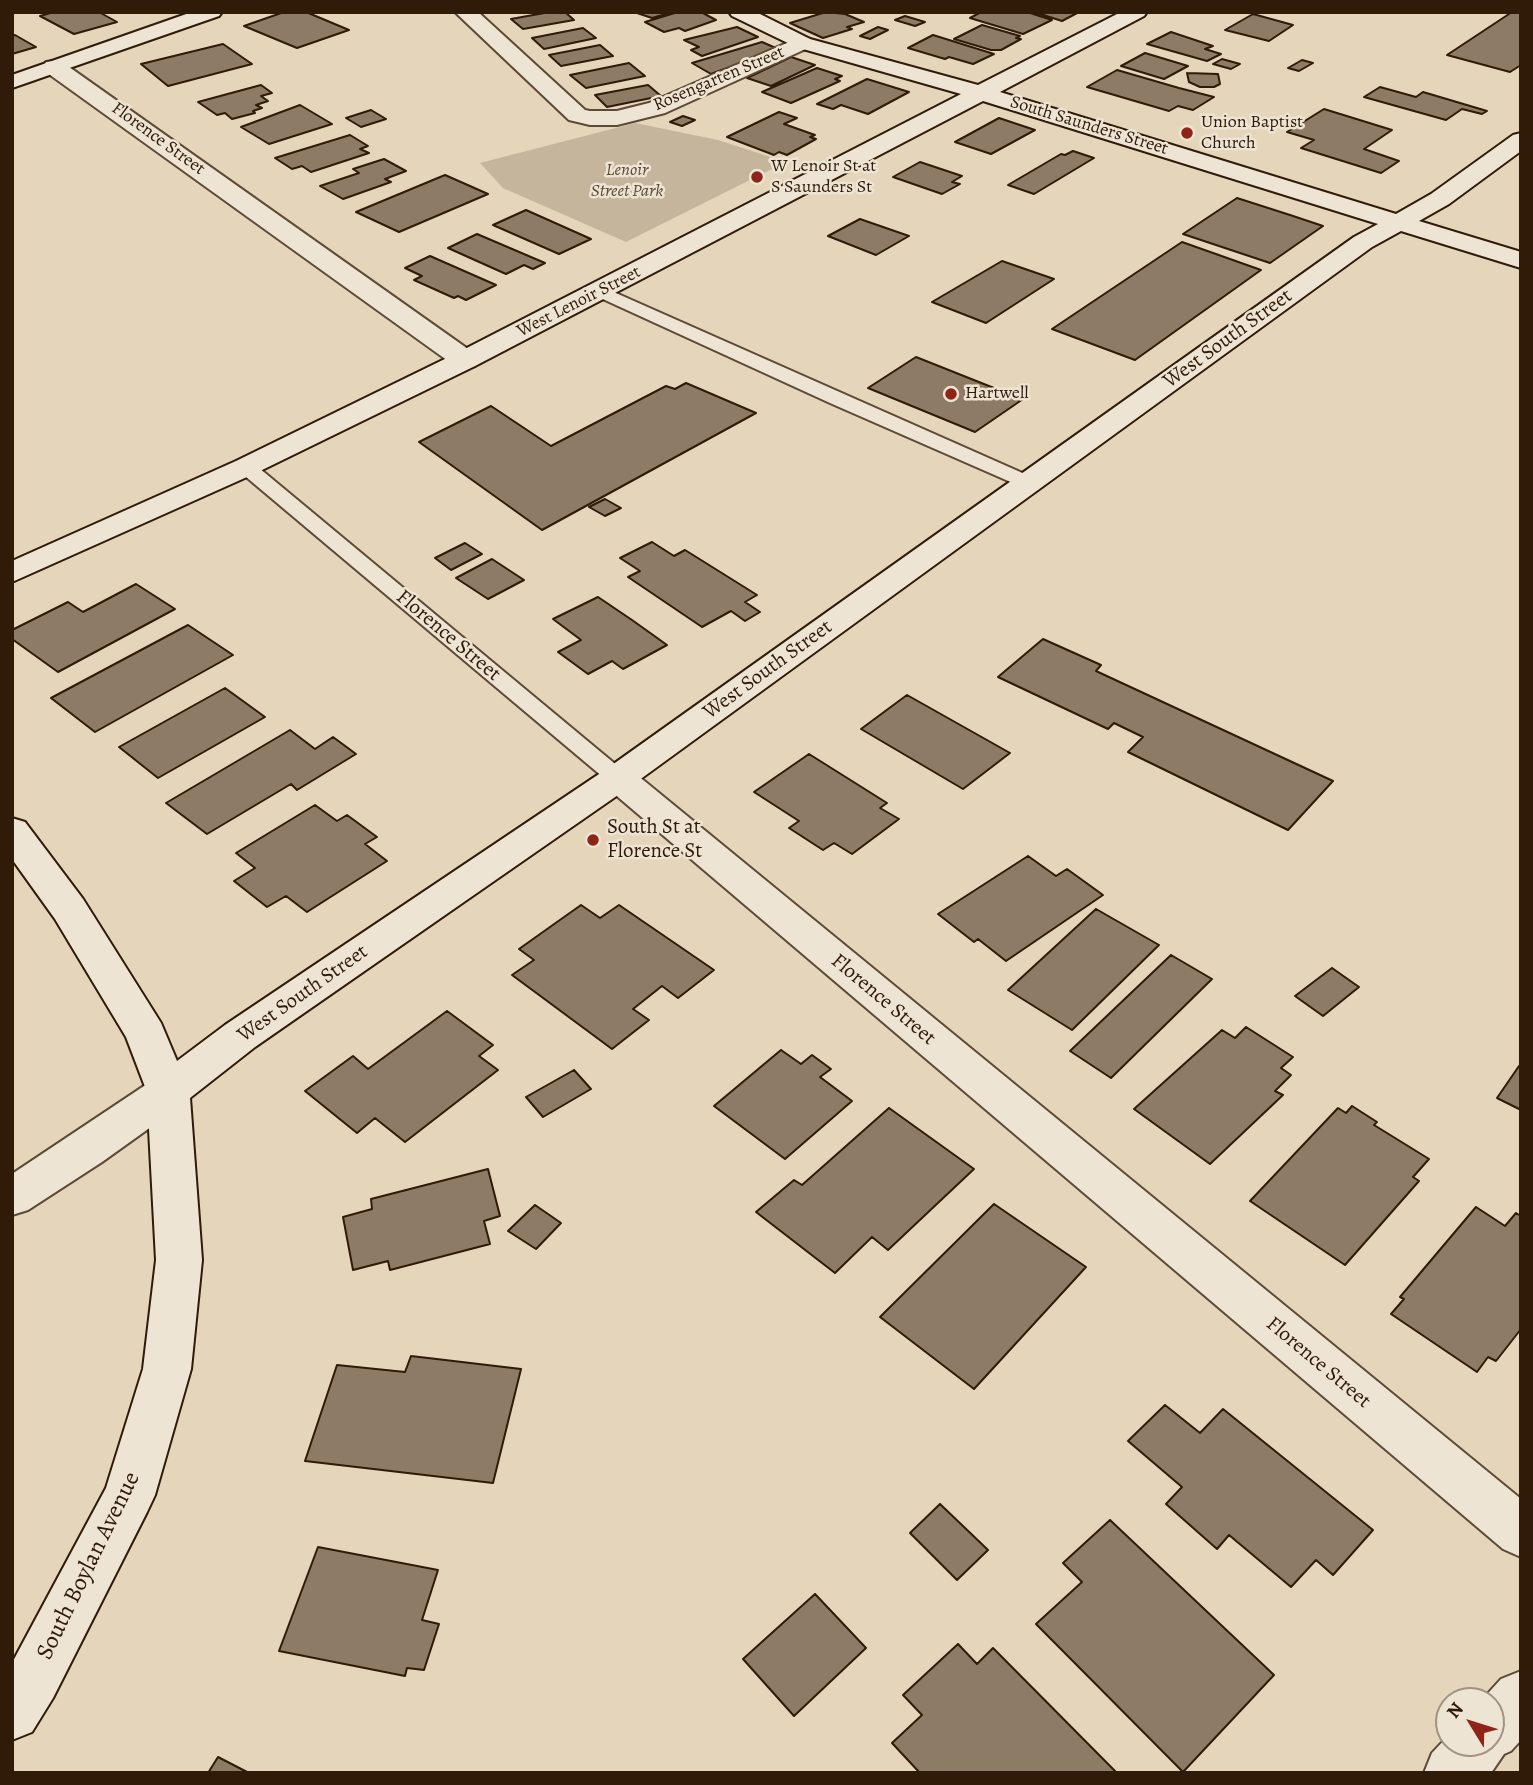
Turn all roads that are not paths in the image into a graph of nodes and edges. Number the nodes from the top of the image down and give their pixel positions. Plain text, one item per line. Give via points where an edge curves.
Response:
1 (212, 12) edge
2 (465, 12) edge
3 (739, 12) edge
4 (1137, 12) edge
5 (803, 43) junction
6 (54, 67) junction
7 (12, 82) edge
8 (981, 93) junction
9 (1521, 139) edge
10 (1401, 222) junction
11 (1521, 260) edge
12 (600, 291) junction
13 (465, 360) junction
14 (246, 467) junction
15 (1029, 482) junction
16 (12, 573) edge
17 (618, 778) junction
18 (12, 831) edge
19 (168, 1092) junction
20 (12, 1197) edge
21 (1521, 1532) edge
22 (1521, 1699) edge
23 (12, 1712) edge
24 (1505, 1716) edge
25 (1466, 1757) edge
26 (1452, 1773) edge

1 - 6 street
2 - 5 street, Rosengarten Street via 577,115 590,118 617,118 657,107
3 - 5 street, South Saunders Street
4 - 8 street, West Lenoir Street
5 - 8 street, South Saunders Street
6 - 7 street
6 - 13 street, Florence Street
8 - 10 street, South Saunders Street
8 - 12 street, West Lenoir Street
9 - 10 street, West South Street
10 - 11 street, South Saunders Street
10 - 15 street, West South Street via 1363,242
12 - 13 street, West Lenoir Street
12 - 15 lane
13 - 14 street, West Lenoir Street
14 - 16 street, West Lenoir Street
14 - 17 lane, Florence Street
15 - 17 street, West South Street
17 - 19 street, West South Street via 240,1036
17 - 21 street, Florence Street
18 - 19 street, South Boylan Avenue via 69,909 146,1034
19 - 20 street, West South Street
19 - 23 street, South Boylan Avenue via 179,1259 167,1369 129,1495 34,1679
22 - 24 street
25 - 26 street

